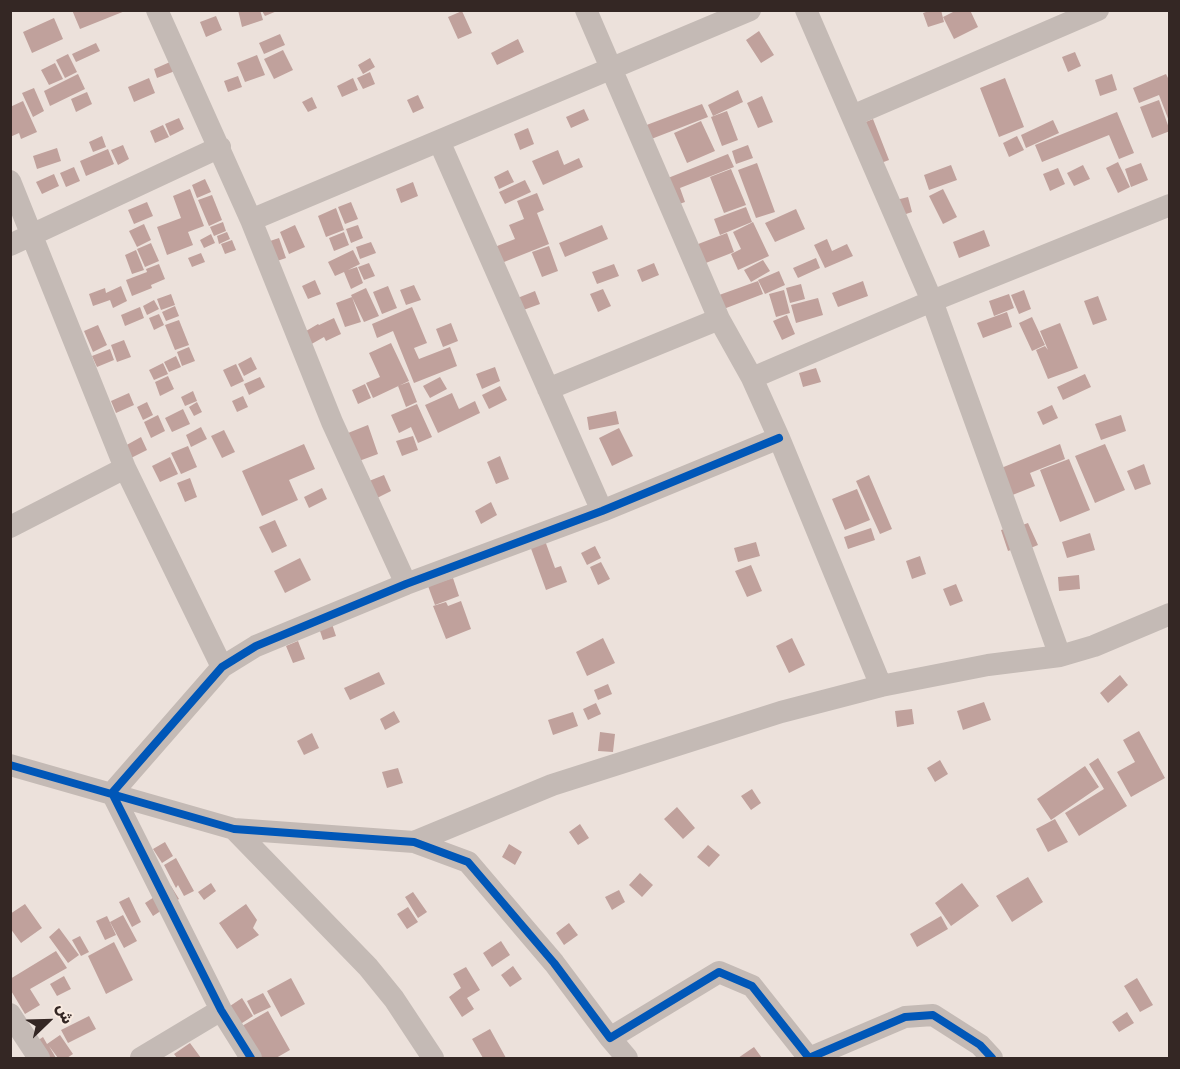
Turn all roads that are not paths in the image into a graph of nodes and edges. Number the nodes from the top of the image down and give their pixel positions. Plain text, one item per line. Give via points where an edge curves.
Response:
1 (586, 10) edge
2 (750, 10) edge
3 (806, 10) edge
4 (1098, 10) edge
5 (163, 12) edge
6 (611, 68) junction
7 (852, 116) junction
8 (439, 141) junction
9 (220, 147) junction
10 (10, 181) edge
11 (1170, 205) edge
12 (251, 220) junction
13 (33, 235) junction
14 (10, 244) edge
15 (932, 301) junction
16 (719, 320) junction
17 (752, 378) junction
18 (548, 389) junction
19 (778, 438) junction
20 (125, 468) junction
21 (602, 511) junction
22 (10, 526) edge
23 (406, 584) junction
24 (1170, 614) edge
25 (1060, 656) junction
26 (222, 668) junction
27 (881, 686) junction
28 (10, 765) edge
29 (112, 793) junction
30 (234, 829) junction
31 (414, 842) junction
32 (221, 1010) junction
33 (10, 1014) edge
34 (610, 1038) junction
35 (809, 1058) edge
36 (39, 1059) edge
37 (141, 1059) edge
38 (251, 1059) edge
39 (433, 1059) edge
40 (627, 1059) edge
41 (992, 1059) edge

1 - 6 street
2 - 6 street
3 - 7 street
4 - 7 street
5 - 9 street
6 - 8 street
6 - 16 street
7 - 15 street
8 - 12 street
8 - 18 street
9 - 12 street
9 - 13 street
10 - 13 street
11 - 15 street
12 - 23 street via 332,422
13 - 14 street
13 - 20 street
15 - 17 street
15 - 25 street
16 - 17 street
16 - 18 street
17 - 19 street
18 - 21 street
19 - 21 street
19 - 27 street
20 - 22 street
20 - 26 street
21 - 23 street
23 - 26 street via 256,646
24 - 25 street
25 - 27 street via 988,665
26 - 29 street
27 - 31 street via 781,712 552,785
28 - 29 street
29 - 30 street
29 - 32 street
30 - 31 street
30 - 39 street via 368,967
31 - 34 street via 468,862 554,963
32 - 37 street
32 - 38 street
33 - 36 street
34 - 35 street via 719,972 752,986
34 - 40 street
35 - 41 street via 905,1017 933,1015 980,1045

